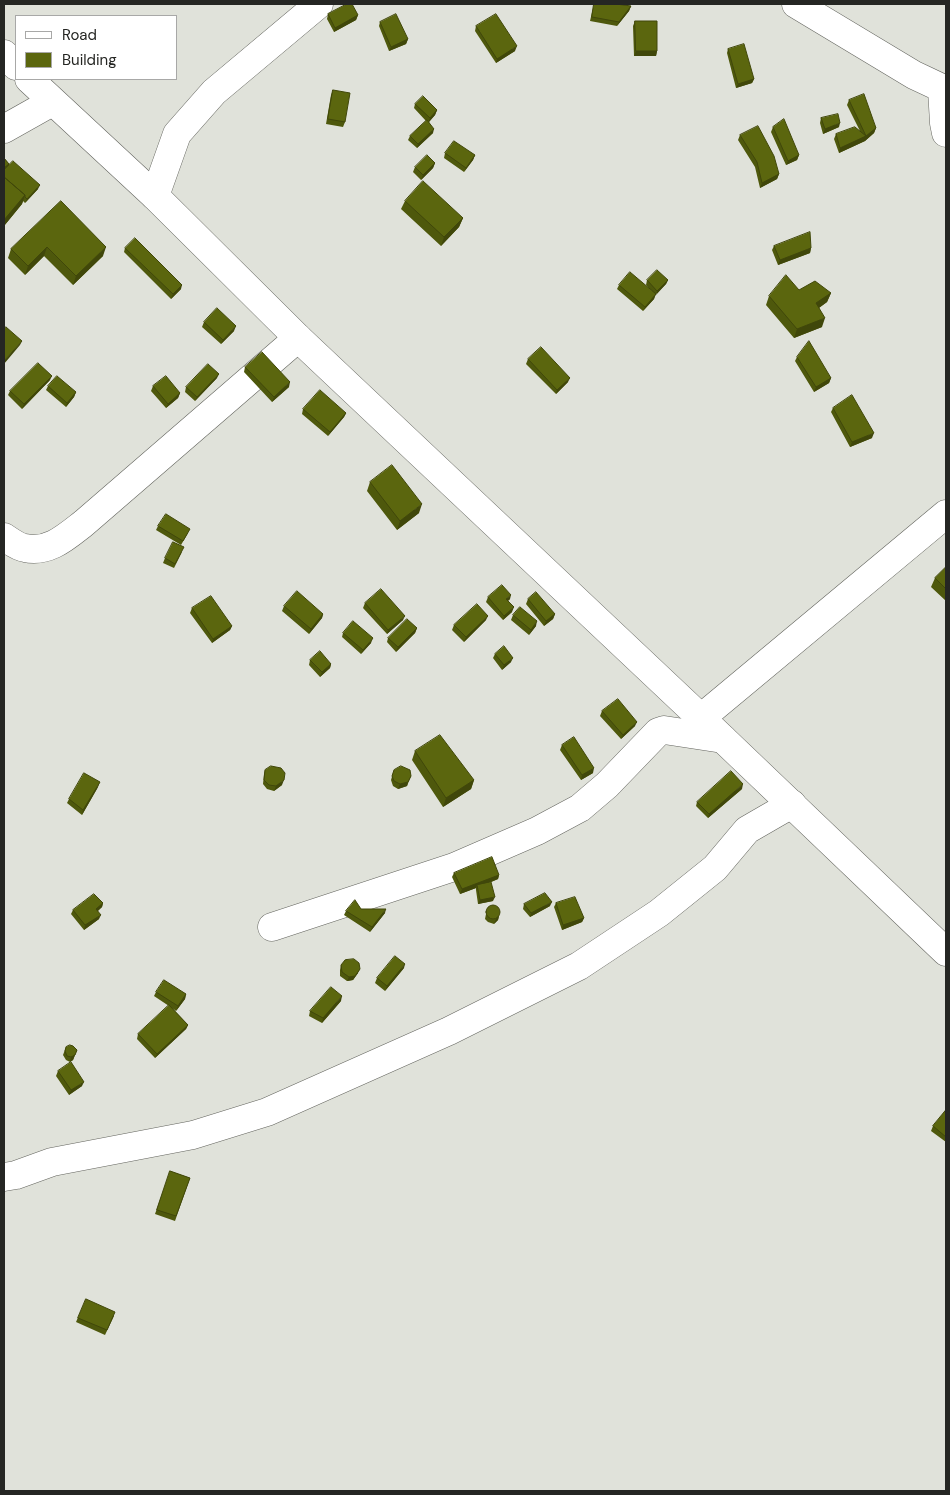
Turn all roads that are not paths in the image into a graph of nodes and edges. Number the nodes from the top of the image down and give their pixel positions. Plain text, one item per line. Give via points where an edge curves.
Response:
1 (319, 4) edge
2 (796, 4) edge
3 (4, 54) edge
4 (15, 65) edge
5 (30, 80) edge
6 (944, 90) edge
7 (52, 102) junction
8 (4, 129) edge
9 (946, 133) edge
10 (155, 196) junction
11 (298, 338) junction
12 (946, 514) edge
13 (4, 537) edge
14 (701, 718) junction
15 (723, 739) junction
16 (792, 804) junction
17 (272, 927) dead end
18 (946, 952) edge
19 (4, 1177) edge

1 - 10 street via 214,92 177,134
2 - 6 street
3 - 4 street
5 - 7 street
6 - 9 street
7 - 8 street
7 - 10 street
10 - 11 street
11 - 13 street via 55,545 40,549 23,548
11 - 14 street
12 - 14 street
14 - 15 street
15 - 16 street
15 - 17 street via 664,730 658,732 580,808 537,831 454,867
16 - 18 street
16 - 19 street via 747,830 715,868 659,913 579,966 449,1031 268,1112 193,1135 52,1162

